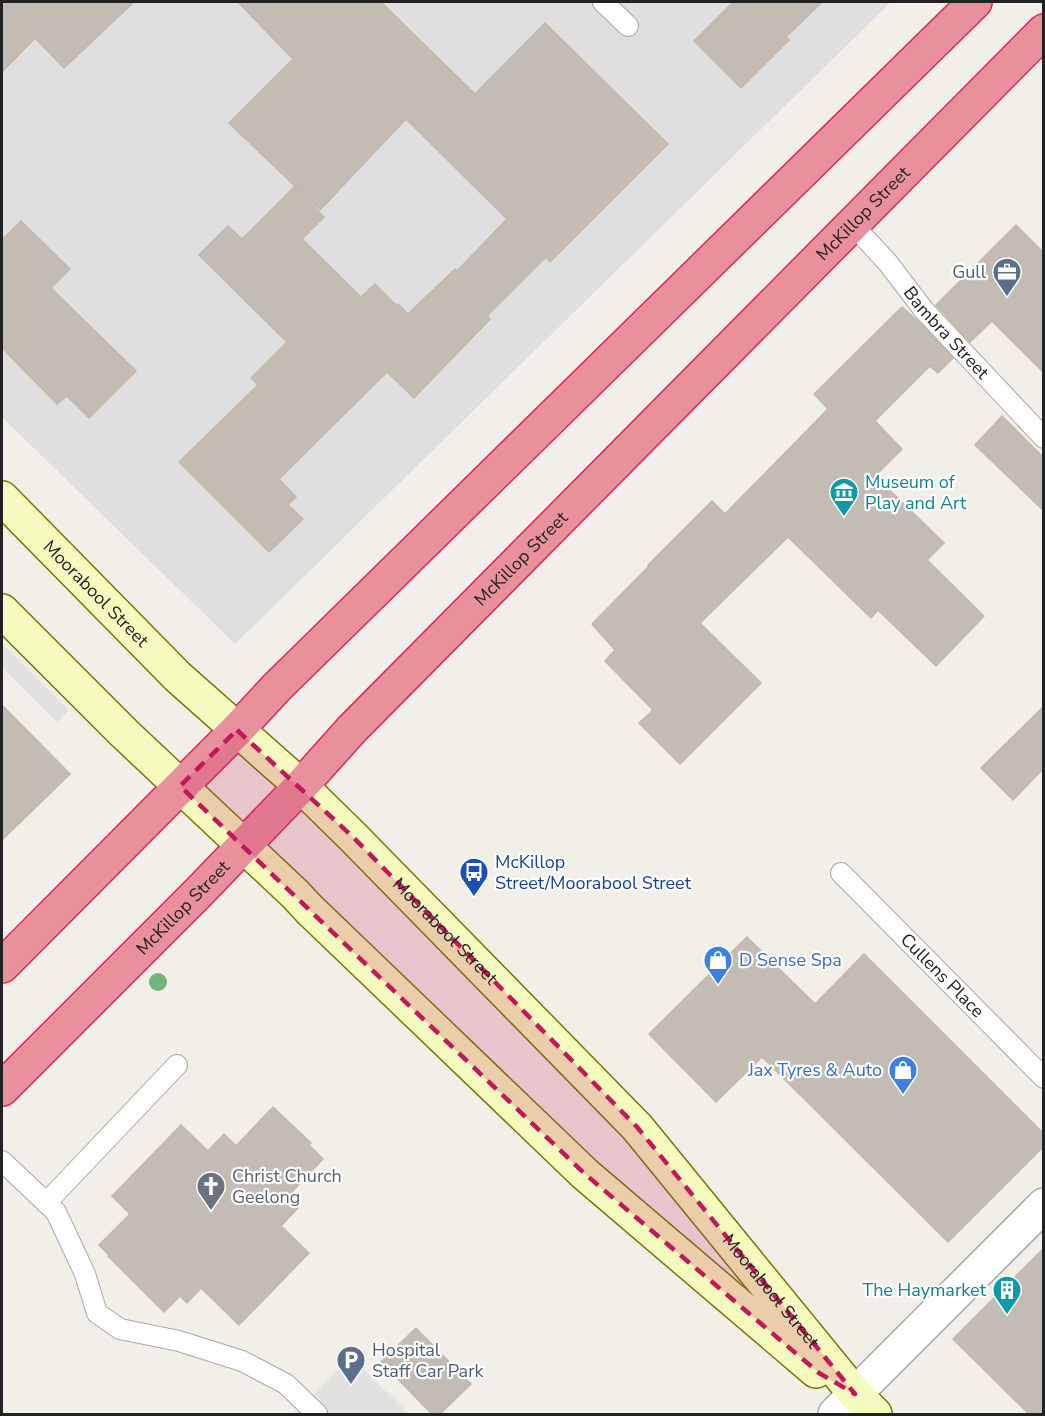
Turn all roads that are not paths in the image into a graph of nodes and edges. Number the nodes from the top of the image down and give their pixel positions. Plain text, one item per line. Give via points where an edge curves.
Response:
1 (603, 2) edge
2 (975, 2) edge
3 (628, 26) dead end
4 (1044, 31) edge
5 (852, 224) junction
6 (1044, 438) edge
7 (2, 498) edge
8 (2, 611) edge
9 (237, 730) junction
10 (180, 786) junction
11 (301, 786) junction
12 (244, 846) junction
13 (841, 873) dead end
14 (2, 966) edge
15 (177, 1065) dead end
16 (1044, 1078) edge
17 (2, 1089) edge
18 (2, 1161) edge
19 (46, 1203) junction
20 (1044, 1205) edge
21 (855, 1408) edge
22 (317, 1414) edge

1 - 3 lane
2 - 9 highway
4 - 5 highway, McKillop Street
5 - 6 lane, Bambra Street via 923,309
5 - 11 highway, McKillop Street via 352,729
7 - 9 street, Moorabool Street via 178,677
8 - 10 street, Moorabool Street
9 - 10 highway
9 - 11 street, Moorabool Street
10 - 12 street, Moorabool Street
10 - 14 highway
11 - 12 highway, McKillop Street
11 - 21 street, Moorabool Street via 637,1127
12 - 17 highway, McKillop Street
12 - 21 street, Moorabool Street via 585,1174
13 - 16 lane, Cullens Place
15 - 19 lane
18 - 19 lane
19 - 22 lane via 56,1212 85,1274 97,1313 120,1329 179,1341 242,1361 286,1384
20 - 21 street

